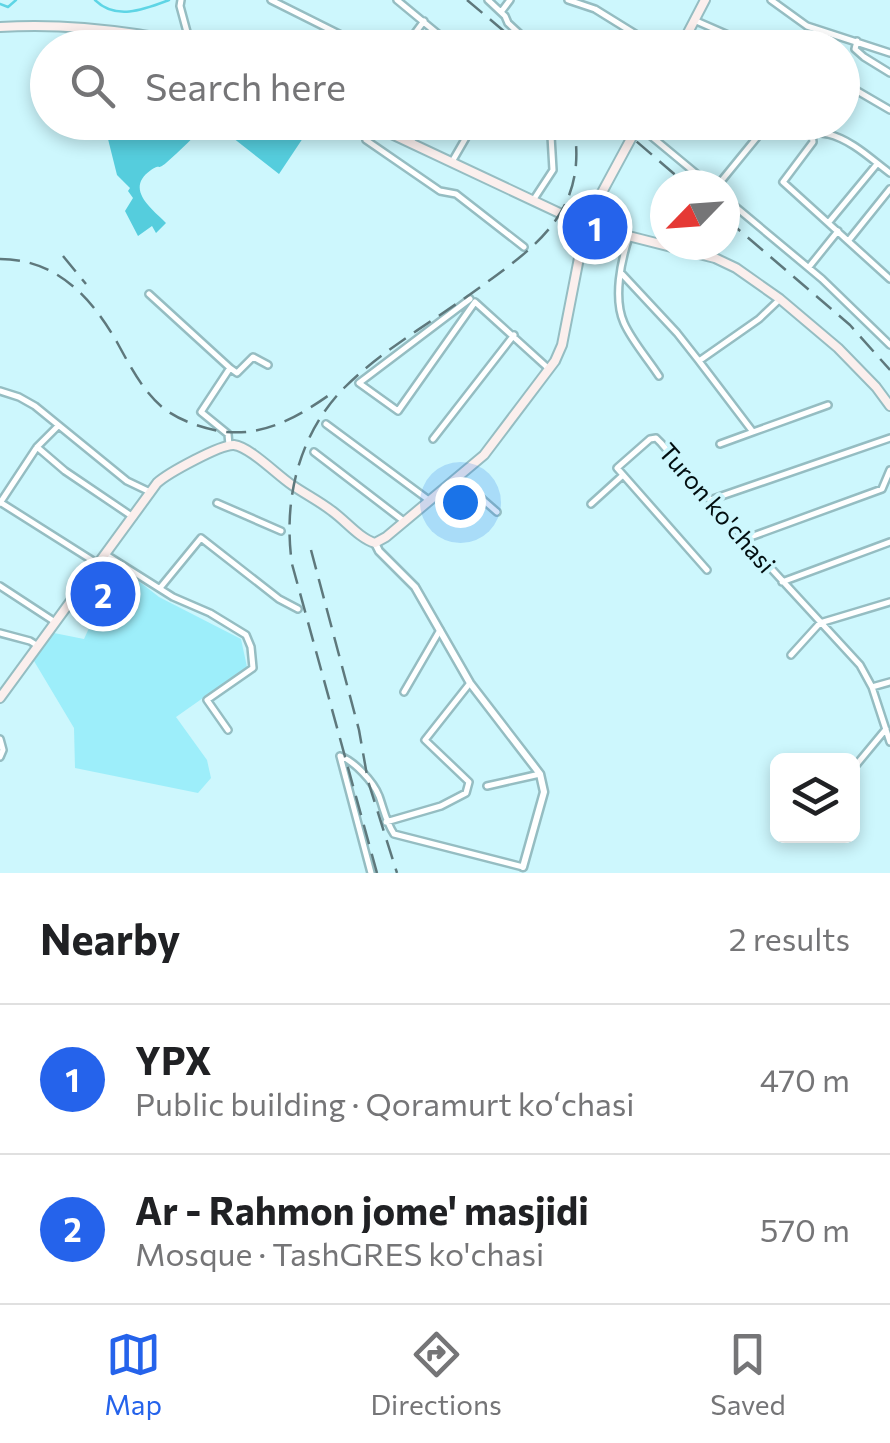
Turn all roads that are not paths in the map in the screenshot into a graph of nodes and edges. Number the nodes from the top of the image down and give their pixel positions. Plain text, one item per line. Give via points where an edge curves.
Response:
1 (181, 0) edge
2 (271, 0) edge
3 (397, 0) edge
4 (488, 0) edge
5 (510, 0) edge
6 (568, 0) edge
7 (704, 0) edge
8 (772, 0) edge
9 (501, 12) junction
10 (694, 20) junction
11 (424, 22) junction
12 (0, 28) edge
13 (104, 30) edge
14 (187, 30) edge
15 (332, 30) edge
16 (418, 30) edge
17 (434, 30) edge
18 (516, 30) edge
19 (629, 30) edge
20 (689, 30) edge
21 (717, 30) edge
22 (820, 30) edge
23 (860, 42) edge
24 (860, 53) edge
25 (890, 53) edge
26 (890, 73) edge
27 (860, 92) edge
28 (890, 110) edge
29 (366, 140) dead end
30 (406, 140) edge
31 (412, 140) edge
32 (465, 140) edge
33 (551, 140) edge
34 (630, 140) edge
35 (657, 140) edge
36 (753, 140) edge
37 (813, 140) edge
38 (844, 140) edge
39 (453, 160) junction
40 (877, 164) junction
41 (692, 170) edge
42 (730, 170) edge
43 (890, 174) edge
44 (890, 189) edge
45 (534, 199) junction
46 (740, 211) edge
47 (829, 222) junction
48 (585, 223) junction
49 (838, 231) junction
50 (629, 235) junction
51 (650, 239) edge
52 (849, 240) junction
53 (524, 246) dead end
54 (725, 260) edge
55 (808, 268) junction
56 (621, 273) junction
57 (890, 279) edge
58 (150, 294) dead end
59 (782, 298) junction
60 (473, 300) junction
61 (514, 335) junction
62 (890, 345) edge
63 (699, 361) junction
64 (268, 365) dead end
65 (230, 368) junction
66 (549, 369) junction
67 (659, 376) dead end
68 (0, 391) edge
69 (890, 404) edge
70 (828, 406) dead end
71 (326, 424) dead end
72 (58, 426) junction
73 (753, 432) junction
74 (228, 434) junction
75 (890, 438) edge
76 (433, 439) dead end
77 (720, 444) dead end
78 (229, 445) junction
79 (37, 447) junction
80 (241, 448) junction
81 (314, 452) dead end
82 (890, 470) edge
83 (624, 475) junction
84 (458, 478) junction
85 (150, 492) junction
86 (710, 500) junction
87 (430, 501) junction
88 (0, 502) edge
89 (217, 503) dead end
90 (591, 504) dead end
91 (497, 512) dead end
92 (133, 517) junction
93 (405, 522) junction
94 (281, 531) dead end
95 (744, 539) junction
96 (890, 542) edge
97 (376, 543) junction
98 (105, 554) junction
99 (98, 564) junction
100 (706, 570) dead end
101 (782, 582) junction
102 (0, 586) edge
103 (160, 588) junction
104 (890, 602) edge
105 (298, 609) dead end
106 (56, 622) junction
107 (820, 623) junction
108 (440, 630) junction
109 (0, 633) edge
110 (38, 646) junction
111 (791, 655) dead end
112 (890, 682) edge
113 (470, 684) junction
114 (872, 687) junction
115 (404, 692) dead end
116 (0, 698) edge
117 (886, 729) junction
118 (228, 730) dead end
119 (0, 739) edge
120 (890, 742) edge
121 (0, 757) edge
122 (860, 760) edge
123 (540, 774) junction
124 (486, 786) dead end
125 (386, 822) junction
126 (523, 867) joint
127 (371, 873) edge

1 - 14 street
2 - 15 street
3 - 11 street
4 - 9 street
5 - 9 street
6 - 19 street
7 - 10 main road
8 - 22 street
9 - 18 street
10 - 20 main road
10 - 21 street
11 - 16 street
11 - 17 street
12 - 13 main road
23 - 25 street
24 - 26 street
27 - 28 street
29 - 53 street via 440,191 456,194
30 - 48 main road
31 - 39 main road
32 - 39 street
33 - 45 street via 553,170
34 - 48 main road
35 - 41 street
36 - 42 street
37 - 47 street via 782,181
38 - 40 street
39 - 45 main road
40 - 43 street
40 - 47 street
44 - 52 street
45 - 48 main road
46 - 55 street
47 - 49 street
48 - 50 main road
48 - 66 main road via 562,345
49 - 52 street
49 - 55 street
50 - 51 main road
50 - 56 street
50 - 59 main road via 727,263
52 - 57 street
54 - 59 main road
55 - 62 street
56 - 63 street
56 - 67 street via 622,320
58 - 65 street
59 - 63 street
59 - 69 main road via 861,367
60 - 60 street via 359,383 398,411
60 - 61 street
61 - 66 street
61 - 76 street
63 - 73 street
64 - 65 street via 253,357 237,374
65 - 74 street via 202,412
66 - 84 main road via 494,444
68 - 72 street via 28,402
70 - 73 street
71 - 87 street
72 - 79 street
72 - 85 street
73 - 77 street
74 - 78 street
74 - 80 street
75 - 86 street
78 - 80 main road
78 - 85 main road via 170,473
79 - 88 street
79 - 92 street
80 - 97 main road
81 - 93 street
82 - 95 street via 882,489
83 - 86 street, Turon ko'chasi via 617,468 656,438
83 - 90 street
83 - 100 street, Turon ko'chasi
84 - 87 main road
84 - 91 street
85 - 92 main road
86 - 95 street, Turon ko'chasi
87 - 93 main road
88 - 99 street
89 - 94 street
92 - 98 main road
93 - 97 main road
95 - 101 street, Turon ko'chasi
96 - 101 street, Turon ko'chasi
97 - 108 street via 415,587
98 - 99 main road
98 - 103 street
99 - 106 main road
101 - 107 street, Turon ko'chasi
102 - 106 street
103 - 105 street via 201,538
103 - 118 street via 246,635 253,668 207,700
104 - 107 street
106 - 110 main road
107 - 111 street
107 - 114 street, Turon ko'chasi via 860,664
108 - 113 street
108 - 115 street
109 - 110 street
110 - 116 main road
112 - 114 street
113 - 123 street
113 - 125 street via 425,740 469,782 466,793
114 - 117 street, Turon ko'chasi
117 - 120 street, Turon ko'chasi
117 - 122 street
119 - 121 street
123 - 124 street
123 - 126 street via 544,792
125 - 126 street via 394,834
125 - 127 street via 377,791 340,756

